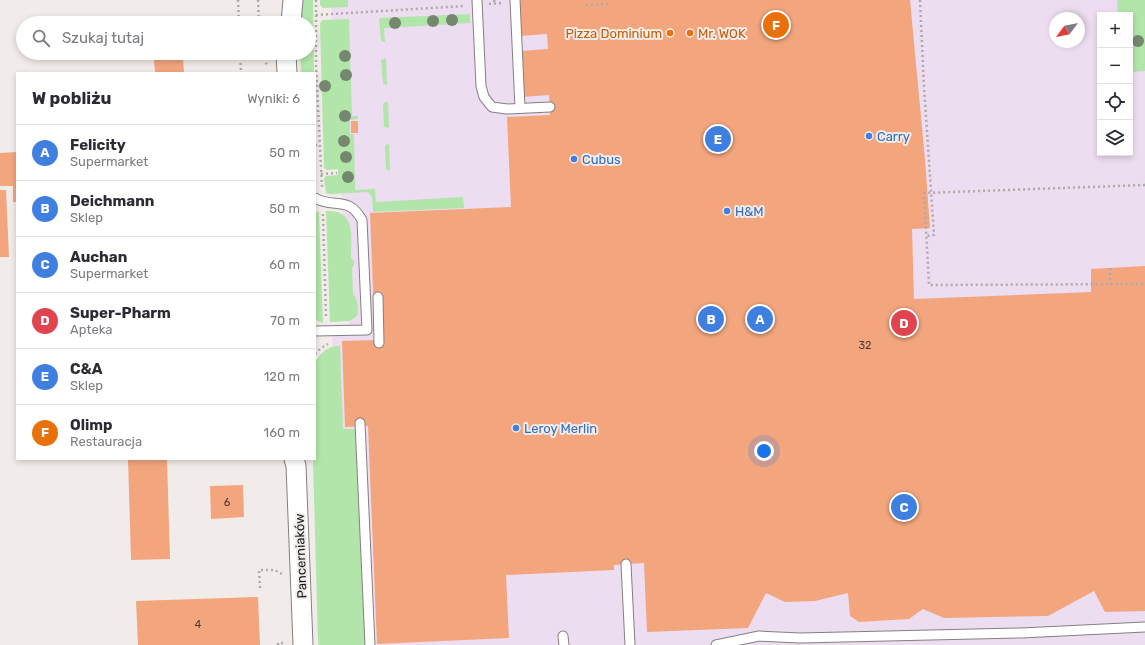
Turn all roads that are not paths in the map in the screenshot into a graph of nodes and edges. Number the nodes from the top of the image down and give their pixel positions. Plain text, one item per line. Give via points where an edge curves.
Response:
1 (280, 0) edge
2 (294, 0) edge
3 (515, 1) edge
4 (478, 3) edge
5 (282, 16) edge
6 (292, 16) edge
7 (550, 107) dead end
8 (520, 108) junction
9 (319, 200) edge
10 (378, 297) dead end
11 (316, 331) edge
12 (380, 343) dead end
13 (360, 423) dead end
14 (296, 461) edge
15 (626, 564) dead end
16 (1145, 627) edge
17 (303, 645) edge
18 (370, 645) edge
19 (630, 645) edge
20 (716, 645) edge

1 - 5 street
2 - 6 street
3 - 8 lane
4 - 8 lane via 481,86 484,97 492,107
7 - 8 lane
9 - 11 lane via 350,206 362,220 367,330
10 - 12 lane
13 - 18 lane
14 - 17 street, Pancerniaków
15 - 19 lane
16 - 20 lane via 815,637 759,636

